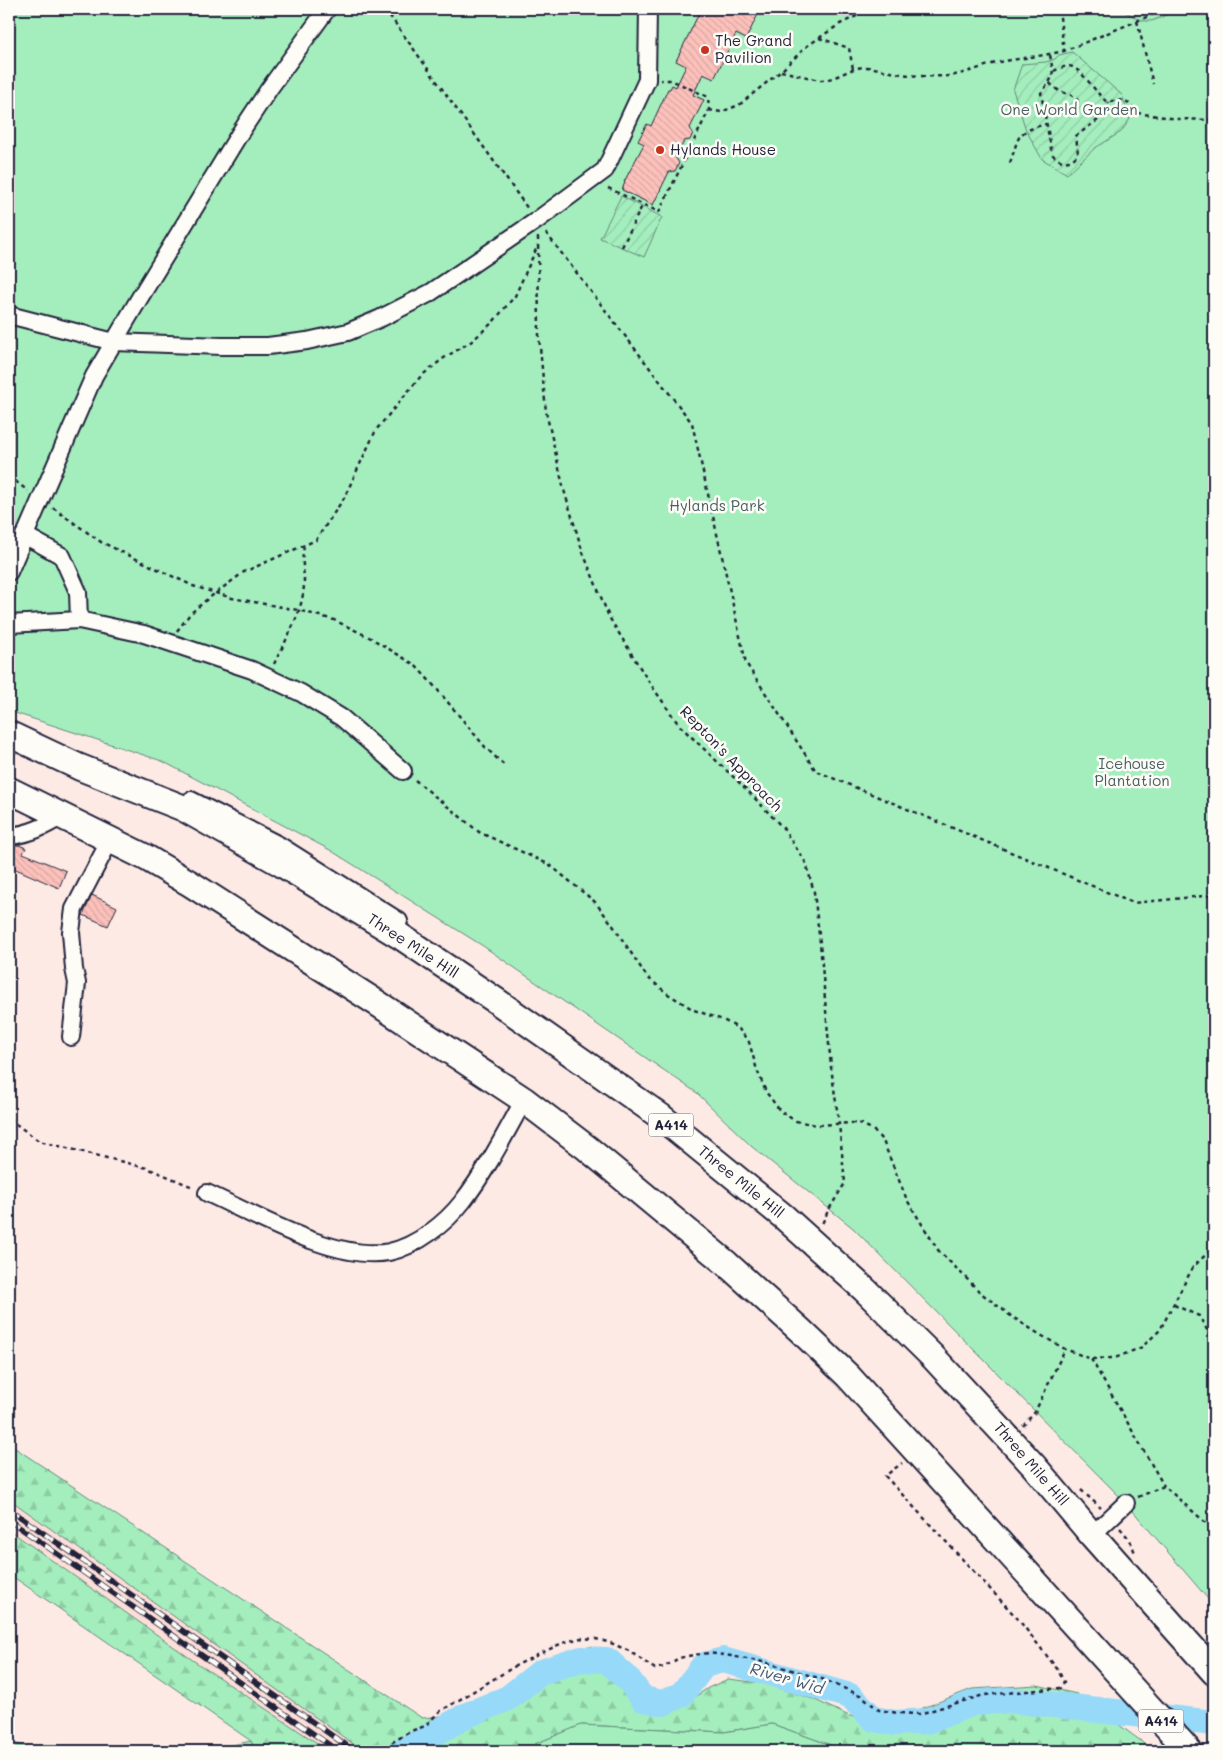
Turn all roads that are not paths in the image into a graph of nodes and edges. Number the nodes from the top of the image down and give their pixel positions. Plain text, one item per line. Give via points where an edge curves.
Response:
1 (327, 9) edge
2 (648, 9) edge
3 (9, 315) edge
4 (114, 342) junction
5 (24, 535) junction
6 (9, 572) edge
7 (79, 620) junction
8 (9, 624) edge
9 (9, 734) edge
10 (403, 771) road end
11 (9, 790) edge
12 (62, 816) junction
13 (9, 836) edge
14 (110, 840) junction
15 (71, 1037) dead end
16 (524, 1100) junction
17 (208, 1193) road end
18 (1126, 1503) road end
19 (1092, 1535) junction
20 (1214, 1672) edge
21 (1189, 1751) edge

1 - 4 lane via 240,133
2 - 4 lane via 647,80 605,170 430,293 348,332 307,341 268,346
3 - 4 lane
4 - 5 lane via 94,376
5 - 6 lane
5 - 7 lane via 62,556 78,592
7 - 8 lane
7 - 10 lane via 168,641 252,670 302,692 342,718
9 - 19 highway, Three Mile Hill / A414 via 79,767 183,808 316,884 498,1002 660,1116 784,1217 865,1290 934,1358
11 - 12 highway, A414
12 - 13 lane via 42,828
12 - 14 highway, A414
14 - 15 lane via 74,909 72,932 77,983
14 - 16 highway, A414 via 232,909
16 - 17 lane via 480,1179 462,1202 445,1220 405,1247 388,1252 336,1248 305,1238
16 - 21 highway, A414 via 587,1148 747,1282 848,1376
18 - 19 lane
19 - 20 highway, Three Mile Hill / A414

